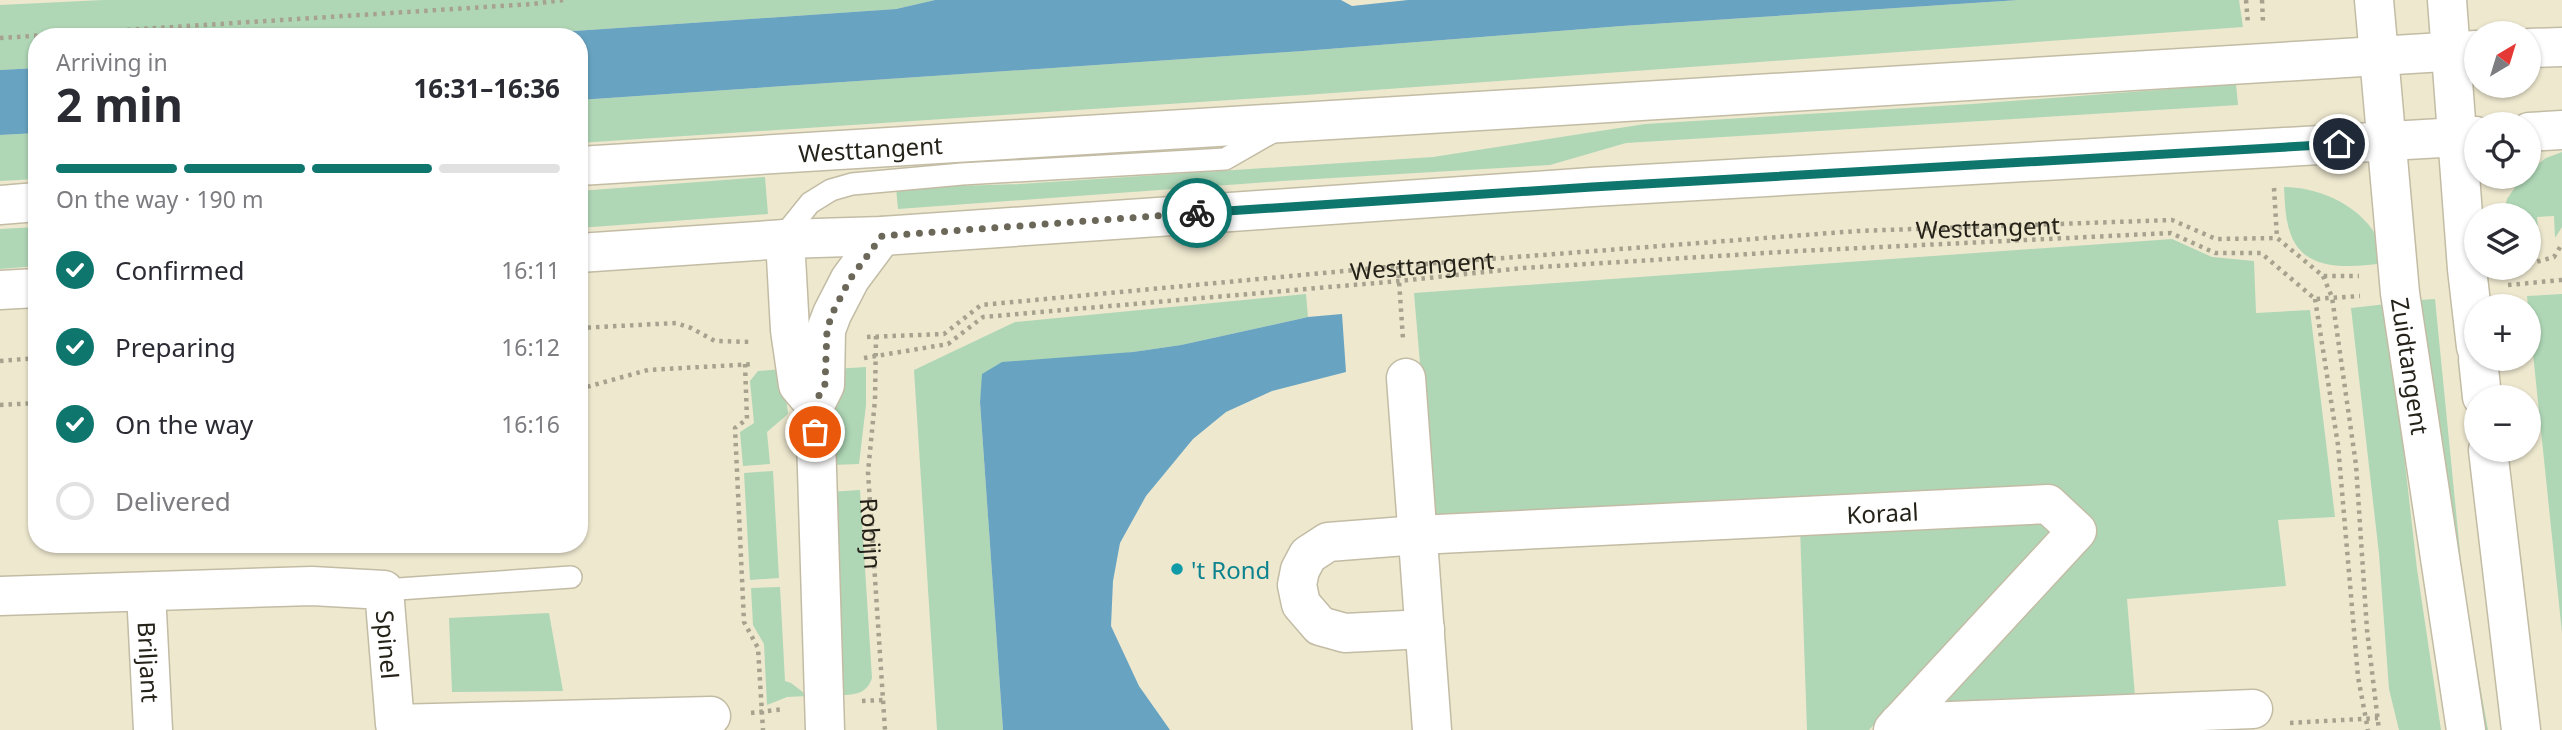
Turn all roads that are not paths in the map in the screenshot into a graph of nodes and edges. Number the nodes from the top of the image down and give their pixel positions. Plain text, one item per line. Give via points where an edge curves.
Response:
1 (2374, 0) edge
2 (2447, 0) edge
3 (2562, 47) edge
4 (2541, 48) edge
5 (2463, 50) edge
6 (2379, 57) junction
7 (2465, 112) edge
8 (1290, 122) junction
9 (2562, 130) edge
10 (2541, 131) edge
11 (2464, 137) edge
12 (2386, 141) junction
13 (588, 165) edge
14 (2467, 189) edge
15 (28, 203) edge
16 (0, 205) edge
17 (882, 236) junction
18 (785, 239) junction
19 (588, 252) edge
20 (28, 288) edge
21 (0, 290) edge
22 (2470, 294) edge
23 (810, 350) junction
24 (1406, 378) road end
25 (2489, 462) edge
26 (1418, 535) junction
27 (571, 577) dead end
28 (384, 590) junction
29 (146, 593) junction
30 (0, 596) edge
31 (1425, 629) junction
32 (2253, 709) road end
33 (712, 716) road end
34 (824, 717) edge
35 (2007, 724) edge
36 (1896, 726) edge
37 (153, 730) edge
38 (1432, 730) edge
39 (2466, 730) edge
40 (2521, 730) edge

1 - 6 main road, Zuidtangent
2 - 5 main road
3 - 4 main road
5 - 6 main road, Westtangent
5 - 7 main road
6 - 8 main road, Westtangent
6 - 12 main road, Zuidtangent
8 - 13 main road, Westtangent
8 - 18 lane, Westtangent via 1225,159 852,184 810,203
9 - 10 main road
11 - 12 main road
12 - 17 main road via 1605,186
12 - 39 main road, Zuidtangent via 2385,284
14 - 22 main road
15 - 16 main road
17 - 18 main road
17 - 23 main road via 850,279 827,330
18 - 19 main road
18 - 23 main road
20 - 21 main road
23 - 34 main road via 825,384 814,405
24 - 26 main road
25 - 40 main road
26 - 31 main road
26 - 31 main road, Koraal via 1328,542 1308,555 1297,585 1301,604 1320,626 1345,634
26 - 36 main road, Koraal via 2048,504 2077,531
27 - 28 lane
28 - 29 main road, Spinel via 312,586
28 - 33 main road, Spinel via 395,724
29 - 30 main road, Spinel
29 - 37 main road, Briljant
31 - 38 main road
32 - 35 main road, Koraal
35 - 36 main road, Koraal

